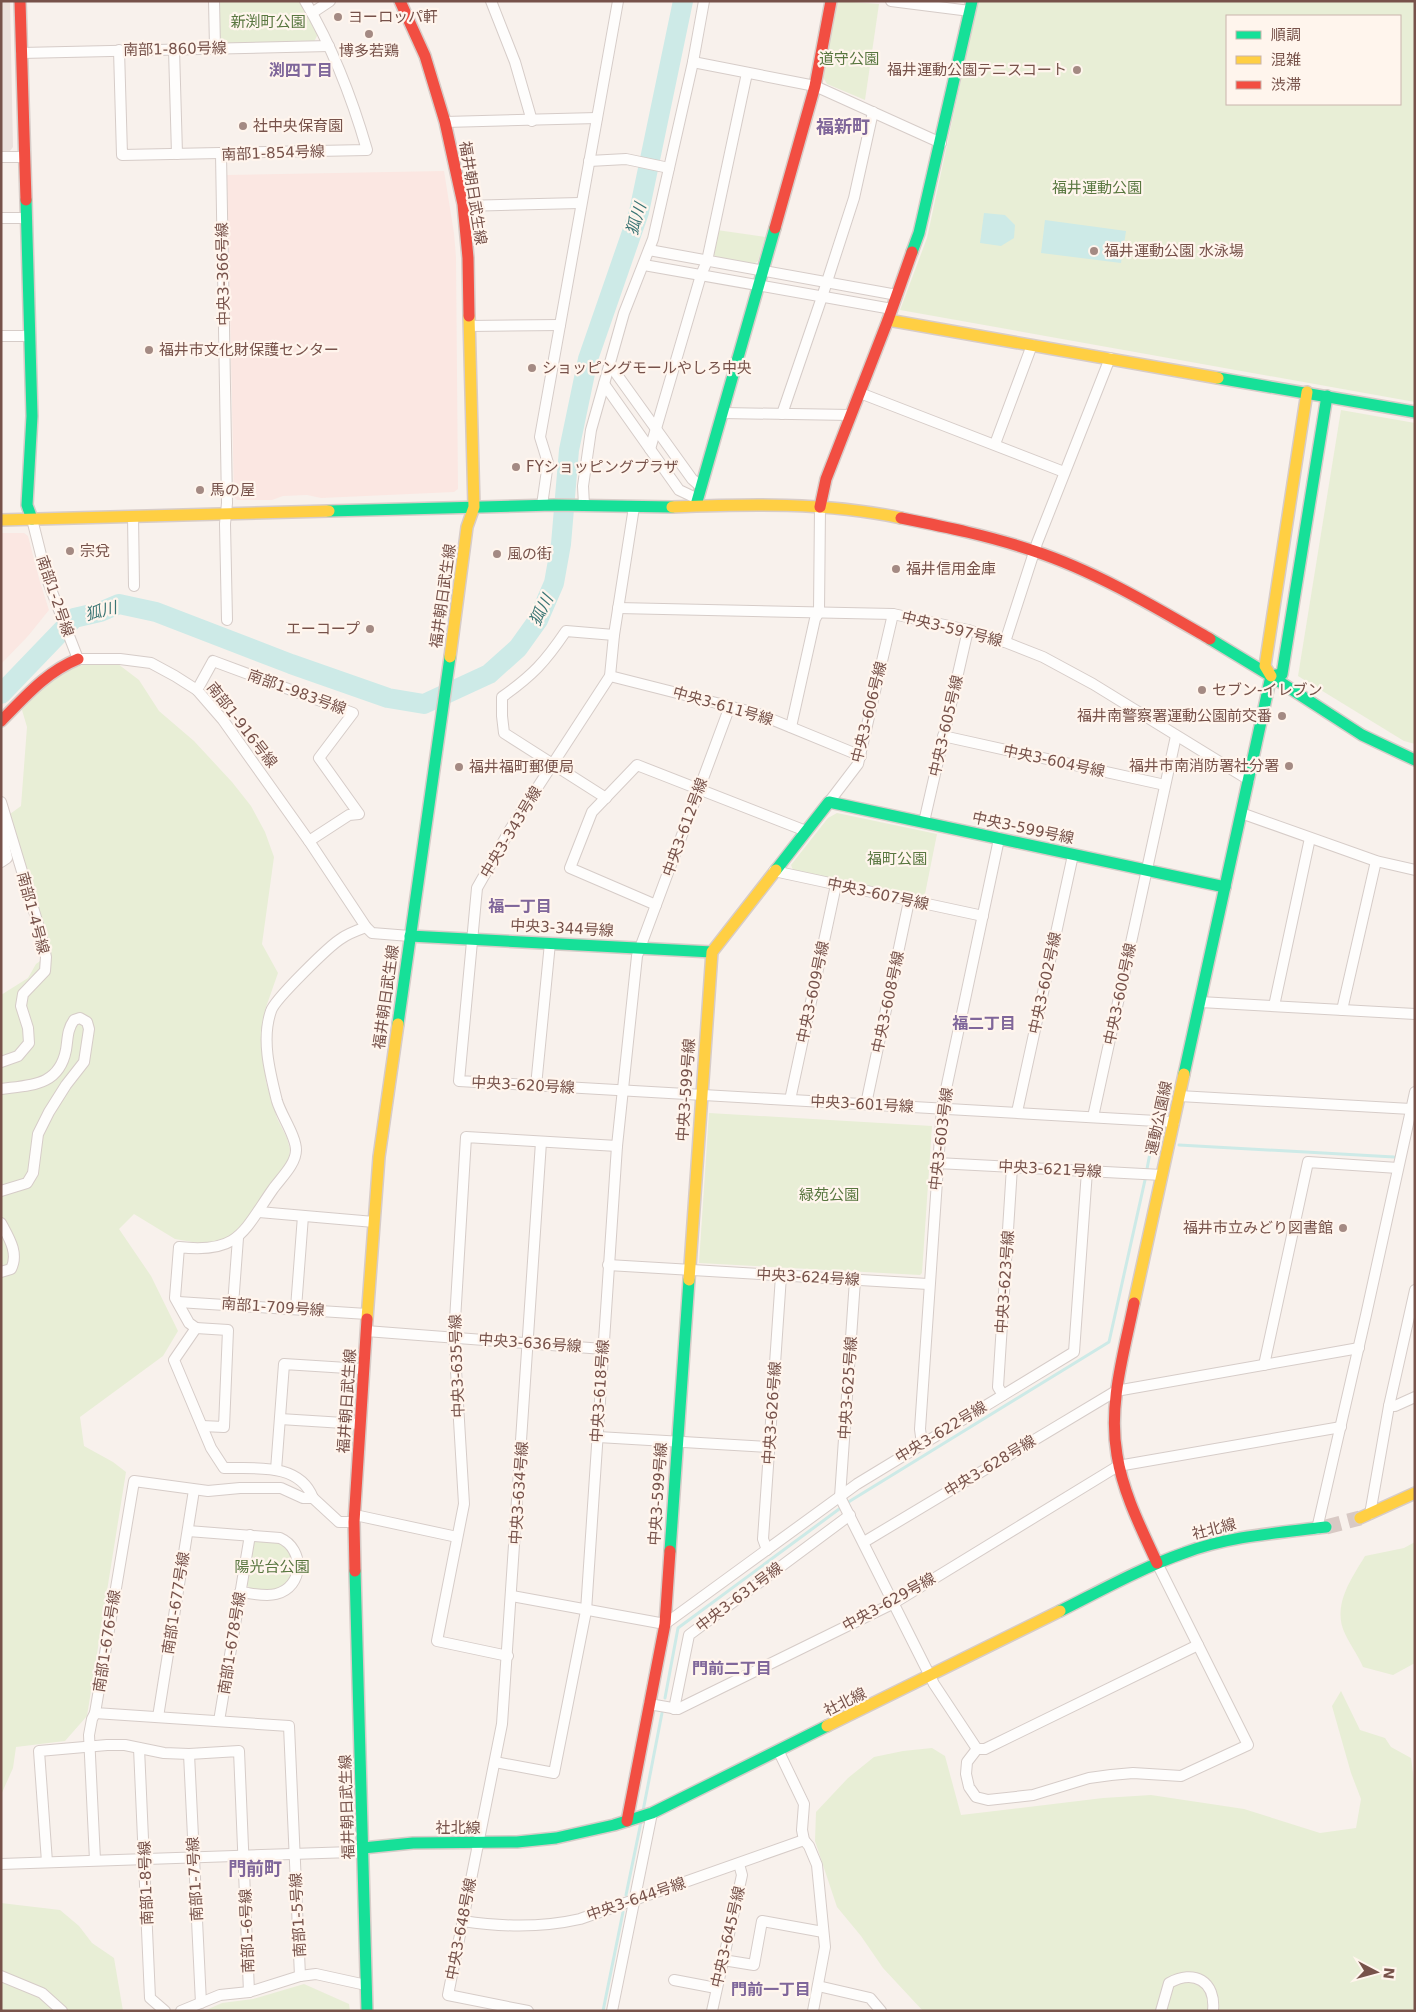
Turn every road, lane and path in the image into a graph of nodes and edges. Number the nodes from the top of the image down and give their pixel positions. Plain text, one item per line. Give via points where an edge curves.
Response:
1 (20, 1) edge
2 (214, 1) edge
3 (305, 1) edge
4 (330, 1) edge
5 (400, 1) edge
6 (492, 1) edge
7 (618, 1) edge
8 (704, 1) edge
9 (831, 1) edge
10 (891, 1) edge
11 (971, 6) edge
12 (312, 13) junction
13 (329, 46) junction
14 (215, 47) junction
15 (174, 49) junction
16 (119, 50) junction
17 (21, 53) junction
18 (692, 62) junction
19 (747, 73) junction
20 (815, 86) junction
21 (873, 112) junction
22 (597, 118) junction
23 (532, 121) junction
24 (446, 122) junction
25 (941, 143) junction
26 (176, 154) junction
27 (221, 154) junction
28 (1, 157) edge
29 (24, 157) junction
30 (588, 161) junction
31 (667, 167) junction
32 (580, 203) junction
33 (463, 206) junction
34 (1, 218) edge
35 (25, 218) junction
36 (649, 250) junction
37 (707, 261) junction
38 (644, 265) junction
39 (762, 270) junction
40 (701, 275) junction
41 (826, 283) junction
42 (758, 286) junction
43 (897, 295) junction
44 (822, 297) junction
45 (890, 314) junction
46 (560, 325) junction
47 (470, 326) junction
48 (1, 336) edge
49 (29, 336) junction
50 (1032, 345) junction
51 (1110, 358) junction
52 (610, 365) junction
53 (604, 384) junction
54 (1307, 392) junction
55 (860, 393) junction
56 (1327, 396) junction
57 (1415, 412) edge
58 (722, 413) junction
59 (782, 414) junction
60 (851, 415) junction
61 (656, 428) junction
62 (996, 444) junction
63 (650, 449) junction
64 (1064, 472) junction
65 (701, 487) junction
66 (697, 502) junction
67 (542, 505) junction
68 (582, 505) junction
69 (474, 507) junction
70 (634, 507) junction
71 (820, 507) junction
72 (226, 514) junction
73 (133, 516) junction
74 (32, 519) junction
75 (1, 520) edge
76 (1035, 550) junction
77 (134, 586) dead end
78 (618, 608) junction
79 (819, 612) junction
80 (893, 614) junction
81 (227, 620) dead end
82 (968, 630) junction
83 (614, 634) junction
84 (1004, 642) junction
85 (78, 659) junction
86 (610, 676) junction
87 (1271, 676) junction
88 (197, 690) junction
89 (730, 706) junction
90 (1, 721) edge
91 (791, 727) junction
92 (943, 736) junction
93 (1176, 736) junction
94 (861, 756) junction
95 (1415, 760) edge
96 (552, 764) junction
97 (1248, 780) junction
98 (1165, 785) junction
99 (699, 789) junction
100 (606, 798) junction
101 (829, 802) junction
102 (2, 804) edge
103 (1241, 813) junction
104 (924, 822) junction
105 (806, 831) junction
106 (1310, 838) junction
107 (1000, 839) junction
108 (309, 841) junction
109 (1073, 855) junction
110 (1, 862) edge
111 (1376, 862) junction
112 (1415, 870) edge
113 (774, 871) junction
114 (1147, 871) junction
115 (836, 885) junction
116 (1225, 887) junction
117 (909, 901) junction
118 (656, 905) junction
119 (983, 916) junction
120 (366, 927) junction
121 (410, 936) junction
122 (473, 939) junction
123 (550, 943) junction
124 (640, 947) junction
125 (712, 952) junction
126 (1200, 1002) junction
127 (1274, 1006) junction
128 (1342, 1010) junction
129 (1415, 1014) edge
130 (1, 1062) edge
131 (536, 1086) junction
132 (1, 1089) edge
133 (624, 1090) junction
134 (1415, 1092) edge
135 (700, 1094) junction
136 (1180, 1096) junction
137 (790, 1100) junction
138 (866, 1104) junction
139 (942, 1108) junction
140 (1411, 1109) junction
141 (1017, 1112) junction
142 (1093, 1117) junction
143 (1174, 1122) junction
144 (541, 1142) junction
145 (617, 1146) junction
146 (937, 1163) junction
147 (1012, 1167) junction
148 (1398, 1168) junction
149 (1087, 1171) junction
150 (1162, 1175) junction
151 (1, 1191) edge
152 (259, 1212) junction
153 (303, 1216) junction
154 (374, 1222) junction
155 (1, 1223) edge
156 (238, 1238) junction
157 (608, 1266) junction
158 (688, 1270) junction
159 (1, 1272) edge
160 (781, 1276) junction
161 (855, 1280) junction
162 (928, 1284) junction
163 (1415, 1290) edge
164 (178, 1302) junction
165 (233, 1305) junction
166 (296, 1308) junction
167 (367, 1314) junction
168 (196, 1328) junction
169 (366, 1331) junction
170 (454, 1337) junction
171 (528, 1343) junction
172 (603, 1348) junction
173 (1359, 1348) junction
174 (1264, 1365) junction
175 (364, 1369) junction
176 (1116, 1391) junction
177 (1003, 1395) junction
178 (1415, 1397) edge
179 (1389, 1406) junction
180 (280, 1419) junction
181 (360, 1424) junction
182 (202, 1426) junction
183 (1341, 1427) junction
184 (598, 1437) junction
185 (677, 1442) junction
186 (922, 1444) junction
187 (769, 1447) junction
188 (1118, 1466) junction
189 (276, 1470) junction
190 (194, 1490) junction
191 (1415, 1493) edge
192 (313, 1498) junction
193 (845, 1506) junction
194 (1365, 1516) joint
195 (355, 1518) junction
196 (1322, 1528) joint
197 (188, 1531) junction
198 (250, 1535) junction
199 (457, 1537) junction
200 (864, 1542) junction
201 (767, 1550) junction
202 (1157, 1564) junction
203 (240, 1592) junction
204 (512, 1596) junction
205 (894, 1603) junction
206 (586, 1611) junction
207 (665, 1624) junction
208 (1198, 1645) junction
209 (508, 1656) junction
210 (931, 1677) junction
211 (649, 1704) junction
212 (674, 1709) junction
213 (95, 1713) junction
214 (158, 1717) junction
215 (219, 1721) junction
216 (90, 1746) junction
217 (140, 1748) junction
218 (977, 1749) junction
219 (779, 1752) junction
220 (188, 1754) junction
221 (495, 1762) junction
222 (641, 1817) junction
223 (804, 1840) junction
224 (479, 1843) junction
225 (363, 1848) junction
226 (295, 1854) junction
227 (244, 1855) junction
228 (194, 1857) junction
229 (145, 1858) junction
230 (95, 1860) junction
231 (47, 1862) junction
232 (1, 1864) edge
233 (738, 1864) junction
234 (636, 1900) junction
235 (463, 1921) junction
236 (823, 1932) junction
237 (722, 1960) junction
238 (1, 1976) edge
239 (300, 1976) junction
240 (674, 1980) dead end
241 (366, 1985) junction
242 (818, 1986) junction
243 (716, 1988) junction
244 (249, 1992) junction
245 (201, 2003) junction
246 (62, 2011) edge
247 (165, 2011) edge
248 (181, 2011) edge
249 (367, 2011) edge
250 (528, 2011) edge
251 (612, 2011) edge
252 (712, 2011) edge
253 (813, 2011) edge
254 (881, 2011) edge
255 (1161, 2011) edge
256 (1212, 2011) edge

1 - 17 street
2 - 14 street
3 - 12 street, 南部1-854号線
4 - 12 street
5 - 24 street, 福井朝日武生線 via 424,56
6 - 23 street via 515,62
7 - 22 street
8 - 18 street
9 - 20 street
10 - 11 street
11 - 25 street
12 - 13 street, 南部1-854号線
13 - 14 street, 南部1-860号線
13 - 27 street, 南部1-854号線 via 348,88 367,150
14 - 15 street, 南部1-860号線
15 - 16 street, 南部1-860号線
15 - 26 street
16 - 17 street, 南部1-860号線
16 - 26 street, 南部1-854号線 via 122,155
17 - 29 street
18 - 19 street
18 - 31 street
19 - 20 street
19 - 37 street
20 - 21 street
20 - 39 street
21 - 25 street
21 - 41 street via 854,198
22 - 23 street
22 - 30 street
23 - 24 street
24 - 33 street, 福井朝日武生線
25 - 43 street via 919,233
26 - 27 street, 南部1-854号線
27 - 72 street, 中央3-366号線
28 - 29 street
29 - 35 street
30 - 31 street via 634,160
30 - 32 street
31 - 36 street
32 - 33 street
32 - 46 street
33 - 47 street, 福井朝日武生線
34 - 35 street
35 - 49 street
36 - 37 street
36 - 38 street
37 - 39 street
37 - 40 street
38 - 40 street
38 - 52 street via 624,313
39 - 41 street
39 - 42 street
40 - 42 street
40 - 61 street
41 - 43 street
41 - 44 street
42 - 44 street
42 - 58 street
43 - 45 street
44 - 45 street
44 - 59 street
45 - 50 street
45 - 55 street
46 - 47 street
46 - 67 street via 540,438 548,463
47 - 69 street, 福井朝日武生線
48 - 49 street
49 - 74 street via 32,416 27,506
50 - 51 street
50 - 62 street
51 - 54 street
51 - 64 street
52 - 53 street
52 - 61 street
53 - 63 street
53 - 68 street via 585,462
54 - 56 street
54 - 87 street via 1265,666
55 - 60 street
55 - 62 street
56 - 57 street
56 - 87 street via 1282,674
58 - 59 street
58 - 65 street
59 - 60 street
60 - 71 street via 826,479
61 - 63 street
61 - 65 street
62 - 64 street
63 - 66 street via 679,490
64 - 76 street
65 - 66 street
66 - 70 street
66 - 71 street
67 - 68 street
67 - 69 street
68 - 70 street
69 - 72 street
69 - 121 street, 福井朝日武生線 via 467,527
70 - 78 street, 中央3-343号線
71 - 76 street via 922,521
71 - 79 street
72 - 73 street
72 - 81 street, 中央3-366号線
73 - 74 street
73 - 77 street
74 - 75 street
74 - 85 street, 南部1-2号線 via 46,579
76 - 84 street
76 - 87 street via 1164,612
78 - 79 street, 中央3-597号線
78 - 83 street, 中央3-343号線
79 - 80 street, 中央3-597号線
79 - 91 street
80 - 82 street, 中央3-597号線
80 - 94 street, 中央3-606号線
82 - 84 street, 中央3-597号線
82 - 92 street, 中央3-605号線
83 - 86 street, 中央3-343号線
83 - 96 street via 566,631 527,680 502,696 504,733
84 - 93 street, 中央3-597号線 via 1094,684
85 - 88 street, 南部1-916号線 via 151,663
85 - 90 street, 南部1-916号線 via 49,673
86 - 89 street, 中央3-611号線
86 - 96 street, 中央3-343号線
87 - 95 street via 1362,735
87 - 97 street, 運動公園線
88 - 108 street, 南部1-916号線 via 223,720
88 - 108 street, 南部1-983号線 via 213,661 352,713 319,758 359,814 350,814
89 - 91 street, 中央3-611号線
89 - 99 street, 中央3-612号線
91 - 94 street, 中央3-611号線
92 - 98 street, 中央3-604号線
92 - 104 street, 中央3-605号線
93 - 97 street, 中央3-597号線
93 - 98 street, 中央3-600号線
94 - 101 street, 中央3-606号線
96 - 100 street
96 - 122 street, 中央3-343号線 via 477,888
97 - 103 street, 運動公園線
98 - 114 street, 中央3-600号線
99 - 100 street via 637,764
99 - 105 street
99 - 118 street, 中央3-612号線
100 - 118 street via 592,812 570,868
101 - 104 street, 中央3-599号線
101 - 105 street
102 - 110 street via 7,858
102 - 130 street, 南部1-4号線 via 46,957 44,972 23,994 29,1043 18,1056
103 - 106 street
103 - 116 street, 運動公園線
104 - 107 street, 中央3-599号線
105 - 113 street
106 - 111 street
106 - 127 street
107 - 109 street, 中央3-599号線
107 - 119 street, 中央3-603号線
108 - 120 street, 南部1-916号線
109 - 114 street, 中央3-599号線
109 - 141 street, 中央3-602号線
111 - 112 street
111 - 128 street
113 - 115 street, 中央3-607号線
113 - 125 street
114 - 116 street, 中央3-599号線
114 - 142 street, 中央3-600号線
115 - 117 street, 中央3-607号線
115 - 137 street, 中央3-609号線
116 - 126 street, 運動公園線
117 - 119 street, 中央3-607号線
117 - 138 street, 中央3-608号線
118 - 124 street, 中央3-612号線
119 - 139 street, 中央3-603号線
120 - 121 street via 372,933
120 - 152 street via 343,937 327,949 272,1008 267,1048 272,1080 279,1110 296,1150
121 - 122 street, 中央3-344号線
121 - 154 street, 福井朝日武生線 via 379,1157
122 - 123 street, 中央3-344号線
122 - 131 street, 中央3-620号線 via 459,1081
123 - 124 street, 中央3-344号線
123 - 131 street
124 - 125 street, 中央3-344号線
124 - 133 street, 中央3-618号線 via 636,956
125 - 135 street, 中央3-599号線
126 - 127 street
126 - 136 street, 運動公園線
127 - 128 street
128 - 129 street
131 - 133 street, 中央3-620号線
132 - 151 street via 38,1084 57,1072 64,1062 68,1028 80,1018 87,1022 89,1029 84,1062 58,1096 38,1134 33,1173 27,1182
133 - 135 street, 中央3-620号線
133 - 145 street, 中央3-618号線
134 - 140 street
135 - 137 street, 中央3-601号線
135 - 158 street, 中央3-599号線
136 - 140 street
136 - 143 street, 運動公園線
137 - 138 street, 中央3-601号線
138 - 139 street, 中央3-601号線
139 - 141 street, 中央3-601号線
139 - 146 street, 中央3-603号線
140 - 148 street
141 - 142 street, 中央3-601号線
142 - 143 street, 中央3-601号線
143 - 150 street, 運動公園線
144 - 145 street, 中央3-635号線
144 - 170 street, 中央3-635号線 via 466,1137
144 - 171 street, 中央3-634号線
145 - 157 street, 中央3-618号線
146 - 147 street, 中央3-621号線
146 - 162 street, 中央3-603号線
147 - 149 street, 中央3-621号線
147 - 177 street, 中央3-623号線 via 998,1387
148 - 173 street
148 - 174 street via 1308,1162
149 - 150 street, 中央3-621号線
149 - 177 street, 中央3-622号線 via 1074,1352
150 - 176 street, 運動公園線
152 - 153 street
152 - 156 street
153 - 154 street
153 - 166 street
154 - 167 street, 福井朝日武生線
155 - 159 street via 12,1243 16,1260 11,1269
156 - 164 street via 203,1249 179,1247
156 - 165 street
157 - 158 street, 中央3-624号線
157 - 172 street, 中央3-618号線
158 - 160 street, 中央3-624号線
158 - 185 street, 中央3-599号線
160 - 161 street, 中央3-624号線
160 - 187 street, 中央3-626号線
161 - 162 street, 中央3-624号線
161 - 193 street, 中央3-625号線
162 - 186 street, 中央3-603号線 via 920,1429
163 - 179 street
164 - 165 street, 南部1-709号線
164 - 168 street via 189,1323
165 - 166 street, 南部1-709号線
166 - 167 street, 南部1-709号線
167 - 169 street, 福井朝日武生線
168 - 182 street via 174,1360
168 - 182 street via 228,1330 224,1427
169 - 170 street, 中央3-636号線
169 - 175 street, 福井朝日武生線
170 - 171 street, 中央3-636号線
170 - 199 street, 中央3-635号線 via 464,1504
171 - 172 street, 中央3-636号線
171 - 204 street, 中央3-634号線
172 - 184 street, 中央3-618号線
173 - 174 street
173 - 183 street
174 - 176 street
175 - 180 street via 284,1364
175 - 181 street, 福井朝日武生線
176 - 188 street, 運動公園線
176 - 200 street, 中央3-628号線
177 - 186 street, 中央3-622号線
178 - 179 street
179 - 194 street
180 - 181 street
180 - 189 street
181 - 195 street, 福井朝日武生線
182 - 189 street via 224,1468
183 - 188 street
183 - 196 street
184 - 185 street
184 - 206 street, 中央3-618号線
185 - 187 street
185 - 207 street, 中央3-599号線
186 - 193 street, 中央3-622号線
187 - 201 street, 中央3-626号線 via 763,1539
188 - 202 street, 運動公園線 via 1131,1506
188 - 205 street, 中央3-629号線
189 - 192 street via 294,1476 309,1487
190 - 192 street, 南部1-676号線 via 280,1488 303,1498
190 - 197 street, 南部1-677号線
190 - 213 street, 南部1-676号線 via 134,1480
191 - 194 street
192 - 195 street, 南部1-676号線 via 339,1522
193 - 200 street
193 - 201 street, 中央3-622号線
193 - 212 street, 中央3-631号線 via 689,1635
195 - 199 street, 南部1-676号線
195 - 225 street, 福井朝日武生線
196 - 202 street, 社北線 via 1228,1540
197 - 198 street
197 - 214 street, 南部1-677号線
198 - 203 street, 南部1-678号線
198 - 203 street via 288,1541 297,1556 298,1569 293,1584 275,1595
199 - 209 street, 中央3-635号線 via 437,1641
200 - 205 street
201 - 207 street, 中央3-622号線
202 - 208 street
202 - 210 street, 社北線
203 - 215 street, 南部1-678号線
204 - 206 street
204 - 209 street, 中央3-634号線
205 - 210 street
205 - 212 street, 中央3-629号線
206 - 207 street
206 - 221 street, 中央3-618号線 via 554,1773
207 - 211 street, 中央3-599号線
208 - 218 street via 985,1749
208 - 218 street via 1248,1745 1181,1776 1111,1775 1088,1778 1033,1794 988,1800 976,1796 969,1787 966,1774 967,1762
209 - 221 street, 中央3-634号線
210 - 218 street
210 - 219 street, 社北線
211 - 212 street
211 - 222 street, 中央3-599号線
213 - 214 street, 南部1-676号線
213 - 216 street via 89,1735
214 - 215 street, 南部1-676号線
215 - 226 street, 南部1-676号線 via 289,1726
216 - 217 street
216 - 230 street
216 - 231 street via 39,1750
217 - 220 street
217 - 229 street, 南部1-8号線
219 - 222 street, 社北線
219 - 223 street via 804,1804
220 - 227 street, 南部1-6号線 via 239,1751
220 - 228 street, 南部1-7号線
221 - 224 street, 中央3-634号線
222 - 224 street, 社北線 via 555,1838
222 - 234 street
223 - 233 street, 中央3-644号線
223 - 236 street via 817,1865
224 - 225 street, 社北線 via 386,1844
224 - 235 street, 中央3-648号線
225 - 226 street via 352,1852
225 - 241 street, 福井朝日武生線
226 - 227 street
226 - 239 street, 南部1-5号線
227 - 228 street
227 - 244 street, 南部1-6号線
228 - 229 street
228 - 245 street, 南部1-7号線
229 - 230 street
229 - 247 street, 南部1-8号線 via 150,1998
230 - 231 street
231 - 232 street
233 - 234 street, 中央3-644号線
233 - 237 street, 中央3-645号線 via 742,1875
234 - 235 street, 中央3-644号線 via 558,1924 505,1926
234 - 251 street
235 - 250 street, 中央3-648号線 via 448,1995
236 - 237 street via 762,1921 754,1965
236 - 242 street via 825,1947
237 - 243 street, 中央3-645号線
238 - 246 street via 42,1993
239 - 241 street via 316,1974
239 - 244 street
240 - 243 street
241 - 249 street, 福井朝日武生線
242 - 253 street
242 - 254 street via 870,1998
243 - 252 street, 中央3-645号線
244 - 245 street via 220,1995
245 - 248 street
255 - 256 street via 1169,1983 1186,1977 1204,1982 1209,1988 1213,1994

